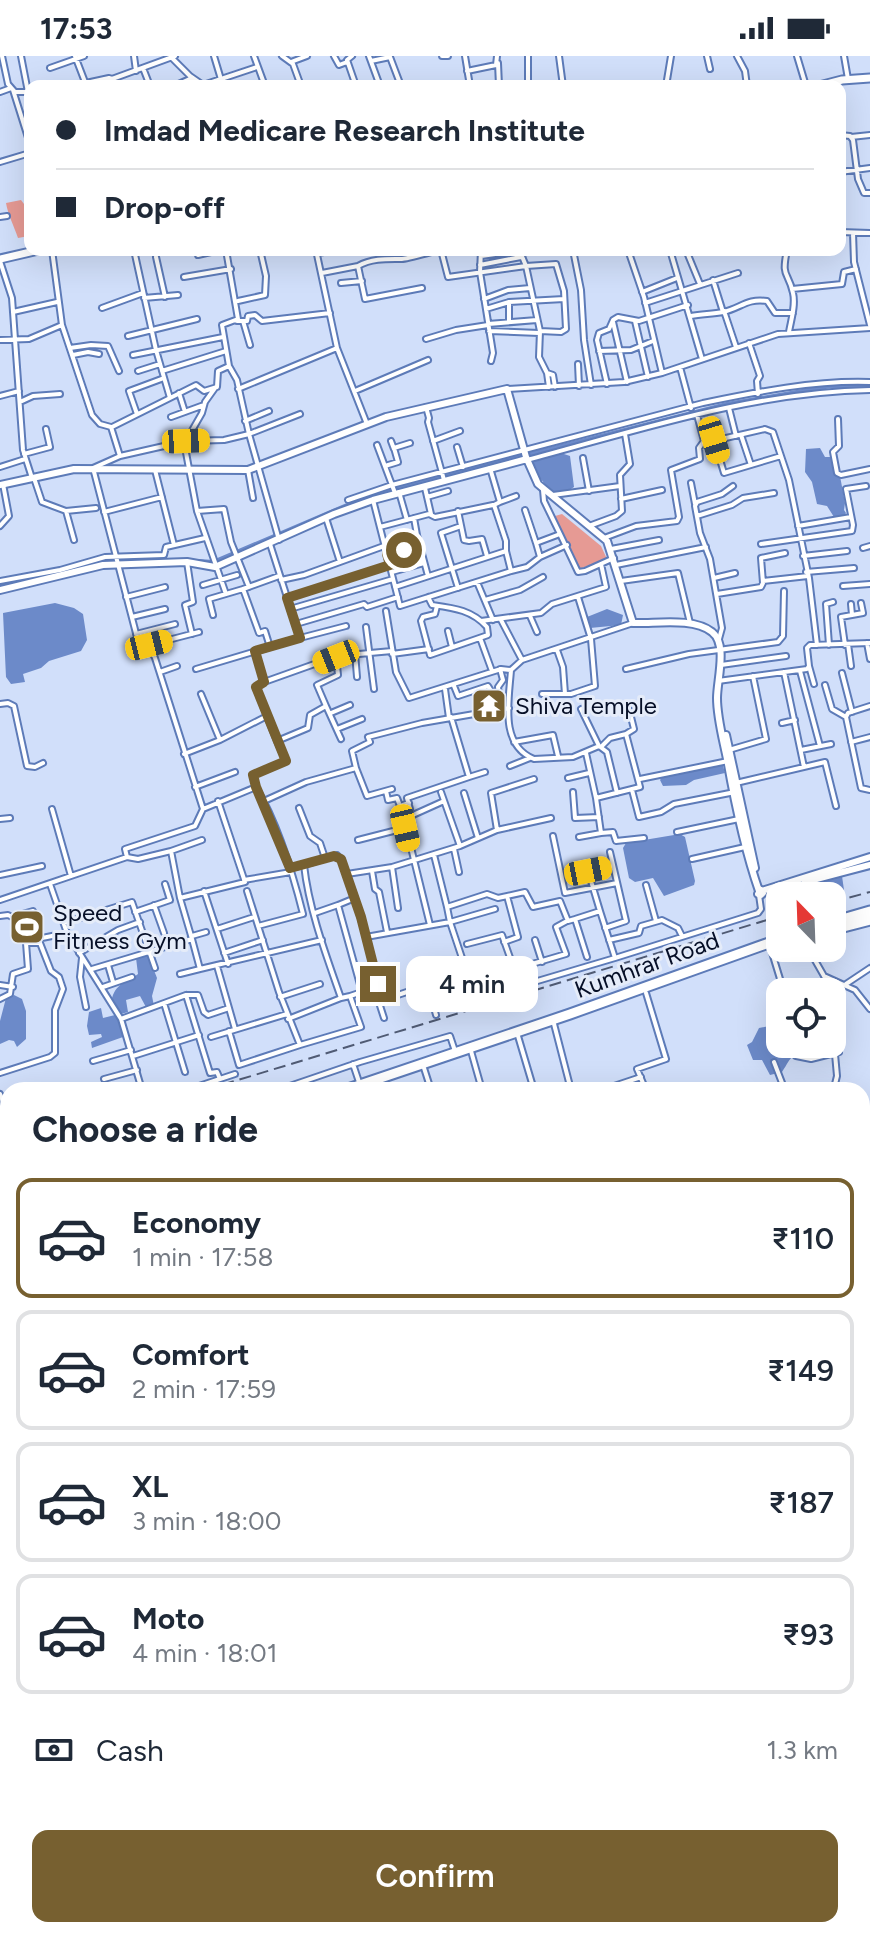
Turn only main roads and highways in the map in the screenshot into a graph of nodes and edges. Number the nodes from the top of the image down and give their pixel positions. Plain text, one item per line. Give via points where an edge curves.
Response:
1 (870, 78) edge
2 (844, 80) edge
3 (24, 254) edge
4 (0, 260) edge
5 (526, 455) junction
6 (2, 484) edge
7 (0, 590) edge
8 (718, 684) junction
9 (729, 760) junction
10 (735, 792) junction
11 (870, 861) edge
12 (761, 892) junction
13 (870, 916) edge
14 (846, 922) edge
15 (766, 946) edge
16 (661, 984) junction
17 (554, 1022) junction
18 (510, 1037) junction
19 (378, 1082) edge
20 (381, 1082) edge

1 - 2 main road
3 - 4 main road
5 - 6 main road via 507,389 367,424 259,468 74,469
5 - 7 main road via 395,490 215,567 115,560
5 - 8 main road via 538,484 604,538 633,623 691,624 712,632 719,645
8 - 9 main road
8 - 9 main road
9 - 10 main road
9 - 10 main road
10 - 12 main road
10 - 12 main road via 745,847
11 - 12 main road
13 - 14 highway
15 - 16 highway, Kumhrar Road
16 - 17 highway, Kumhrar Road
16 - 17 highway, Kumhrar Road
17 - 18 highway, Kumhrar Road
18 - 19 highway, Kumhrar Road via 455,1051
18 - 20 highway, Kumhrar Road

